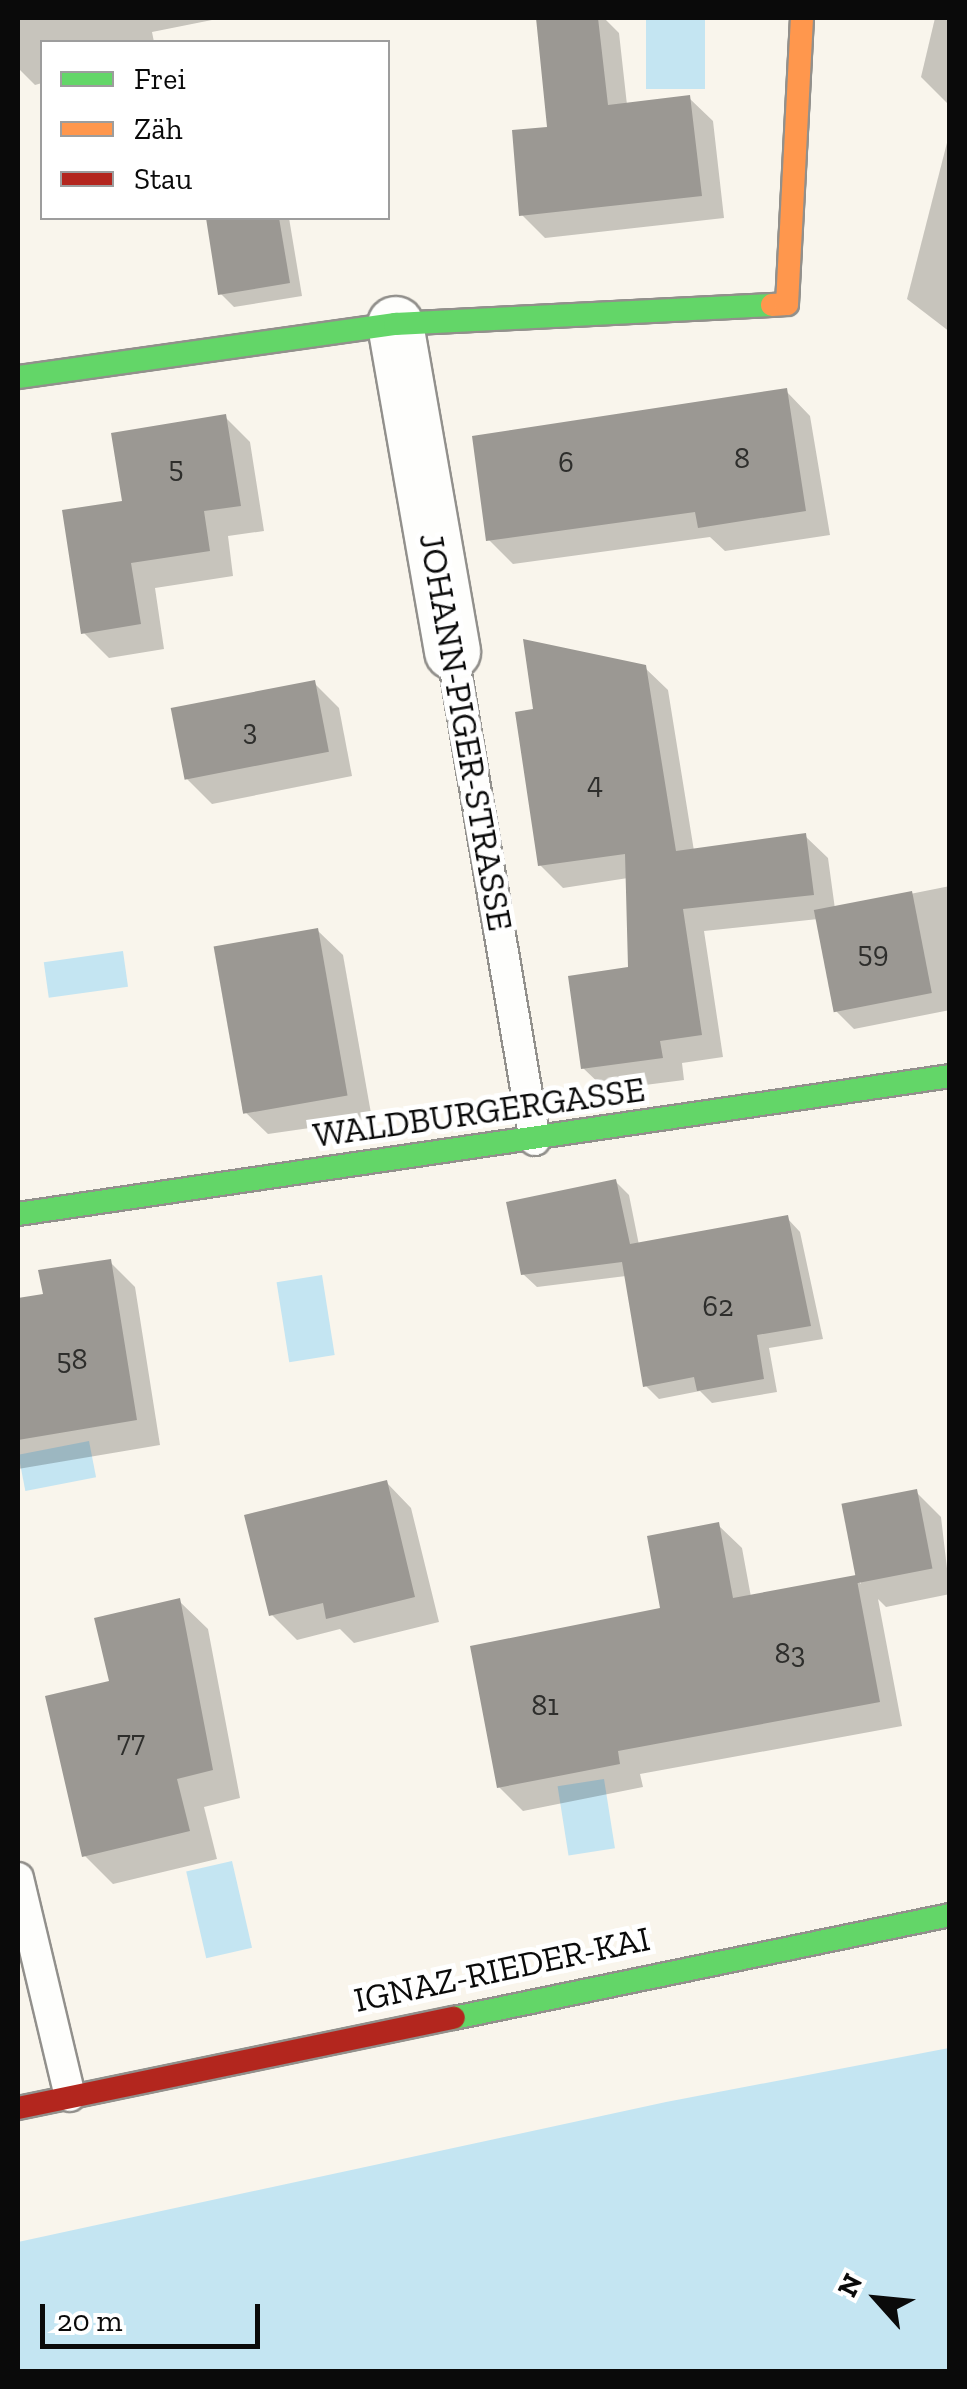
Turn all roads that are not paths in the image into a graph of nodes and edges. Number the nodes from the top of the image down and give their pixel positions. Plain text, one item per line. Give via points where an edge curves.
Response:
1 (802, 18) edge
2 (395, 324) junction
3 (18, 377) edge
4 (452, 652) joint
5 (950, 1076) edge
6 (535, 1140) junction
7 (18, 1214) edge
8 (18, 1878) edge
9 (950, 1915) edge
10 (70, 2096) junction
11 (18, 2108) edge

1 - 2 street via 788,304
2 - 3 street
2 - 4 street, JOHANN-PIGER-STRASSE
4 - 6 lane, JOHANN-PIGER-STRASSE
5 - 6 street, WALDBURGERGASSE
6 - 7 street, WALDBURGERGASSE
8 - 10 lane
9 - 10 street, IGNAZ-RIEDER-KAI
10 - 11 street, IGNAZ-RIEDER-KAI

